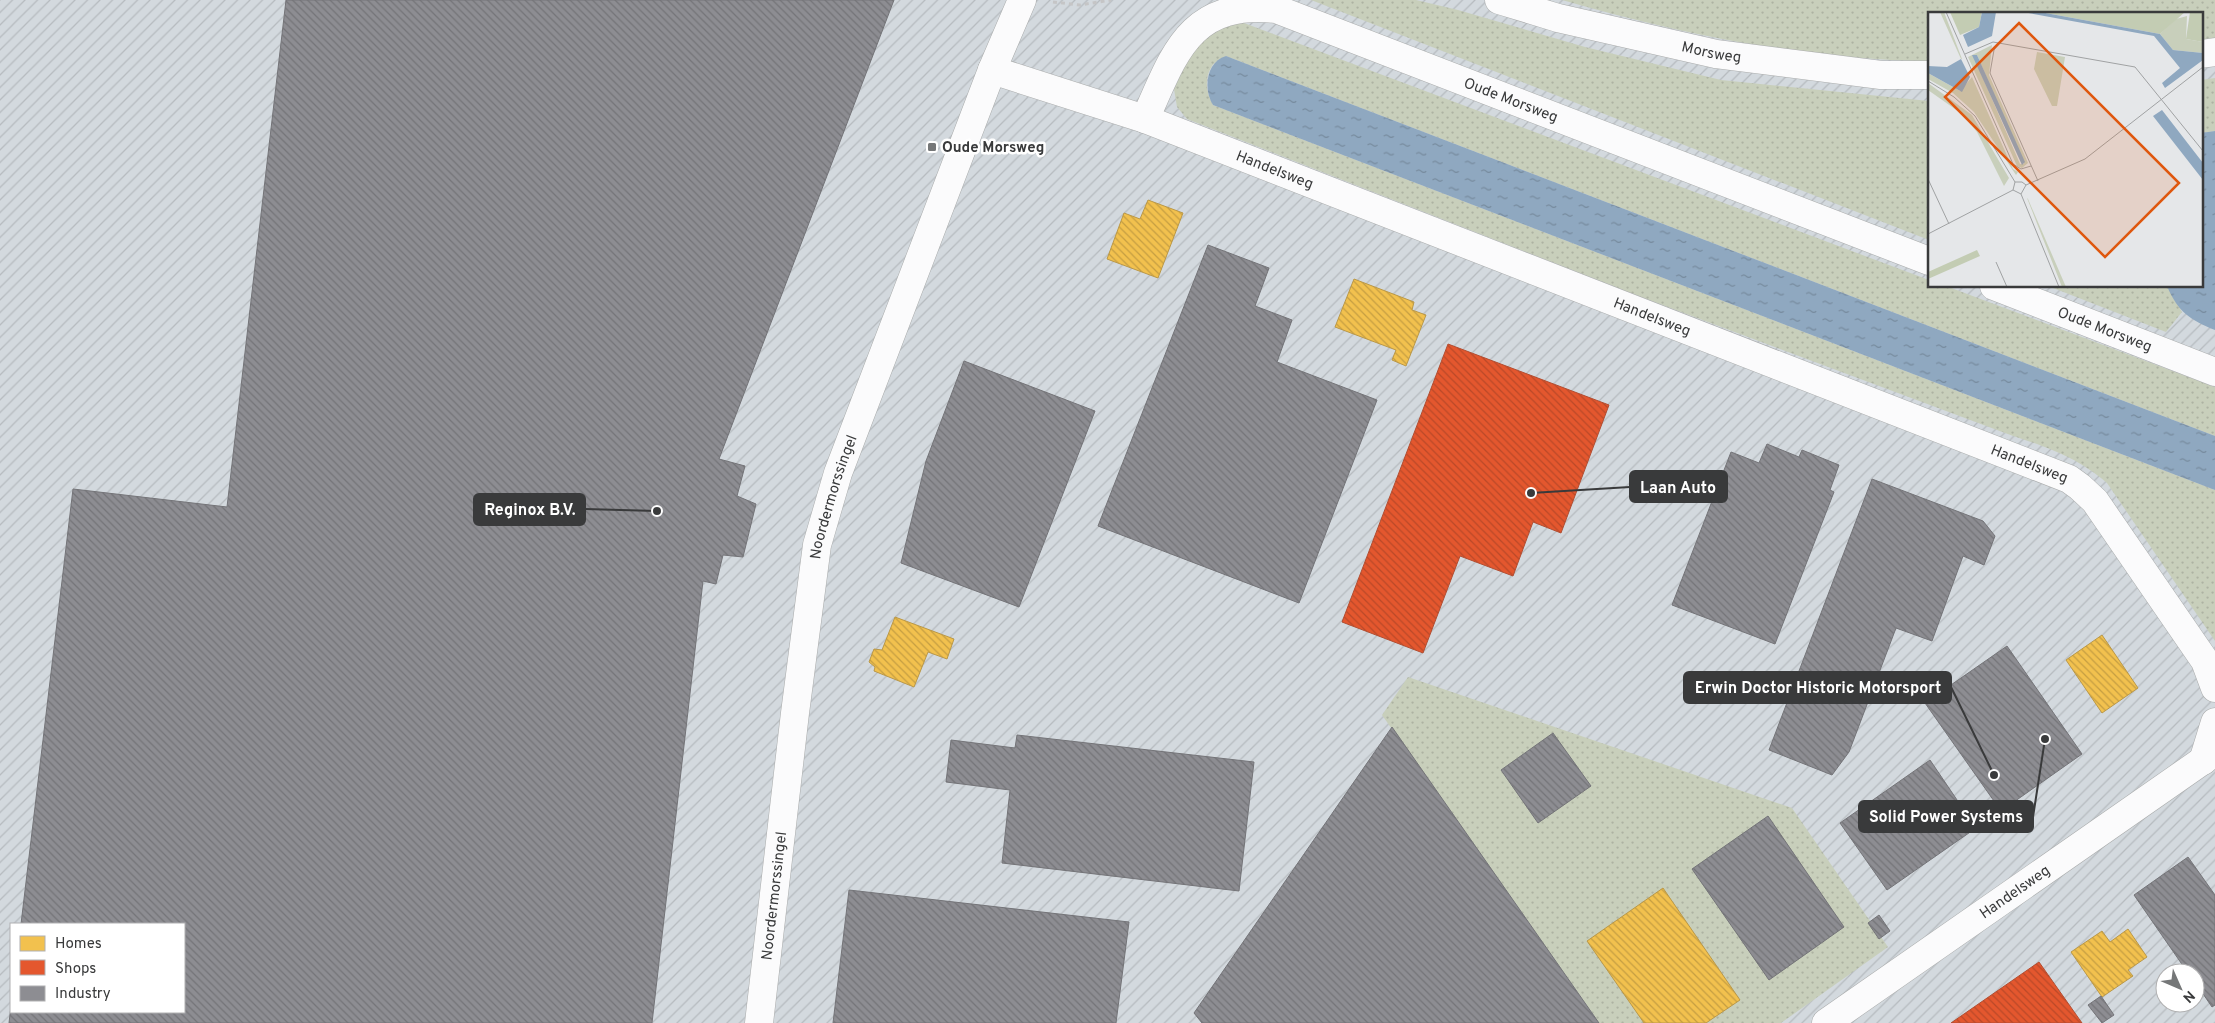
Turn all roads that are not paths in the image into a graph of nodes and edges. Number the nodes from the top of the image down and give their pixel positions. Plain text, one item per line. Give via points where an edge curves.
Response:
1 (1022, 0) edge
2 (1499, 0) edge
3 (2215, 52) edge
4 (2202, 54) edge
5 (992, 70) junction
6 (1928, 75) edge
7 (1145, 119) junction
8 (1928, 261) edge
9 (1999, 288) edge
10 (2215, 372) edge
11 (2215, 688) edge
12 (2215, 722) edge
13 (2209, 756) edge
14 (760, 1023) edge
15 (1826, 1023) edge

1 - 5 street, Noordermorssingel
2 - 6 street, Morsweg via 1558,18 1716,54 1881,75
3 - 4 street
5 - 7 street, Handelsweg
5 - 14 street, Noordermorssingel via 838,473 818,545 795,713
7 - 8 street, Oude Morsweg via 1180,42 1192,24 1215,11 1256,3
7 - 11 street, Handelsweg via 2069,479 2104,515 2205,661
9 - 10 street, Oude Morsweg
12 - 13 street, Handelsweg
13 - 15 street, Handelsweg

